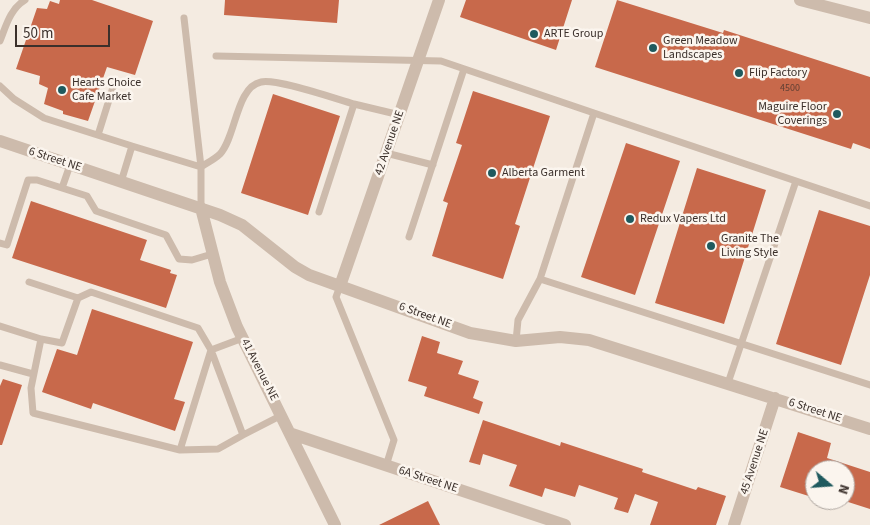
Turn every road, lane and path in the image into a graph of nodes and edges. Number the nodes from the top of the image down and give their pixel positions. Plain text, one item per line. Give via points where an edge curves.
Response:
1 (25, 0) edge
2 (439, 0) edge
3 (800, 0) edge
4 (184, 18) dead end
5 (870, 18) edge
6 (0, 41) edge
7 (216, 56) dead end
8 (418, 61) junction
9 (464, 69) junction
10 (114, 84) dead end
11 (0, 86) edge
12 (354, 104) junction
13 (594, 113) junction
14 (400, 114) junction
15 (98, 135) junction
16 (0, 141) edge
17 (132, 146) junction
18 (386, 153) junction
19 (70, 165) junction
20 (433, 165) junction
21 (201, 167) junction
22 (796, 181) junction
23 (121, 182) junction
24 (62, 188) junction
25 (870, 206) edge
26 (201, 208) junction
27 (319, 212) dead end
28 (409, 237) dead end
29 (0, 243) edge
30 (212, 254) junction
31 (540, 279) junction
32 (29, 282) dead end
33 (340, 286) junction
34 (78, 298) junction
35 (0, 326) edge
36 (243, 338) junction
37 (41, 339) junction
38 (516, 341) junction
39 (742, 344) junction
40 (211, 350) junction
41 (0, 365) edge
42 (33, 374) junction
43 (728, 383) junction
44 (870, 385) edge
45 (775, 398) junction
46 (282, 415) junction
47 (870, 429) edge
48 (292, 434) junction
49 (243, 436) junction
50 (180, 450) junction
51 (386, 466) junction
52 (335, 525) edge
53 (565, 525) edge
54 (734, 525) edge

1 - 6 lane via 16,5
2 - 8 street, 42 Avenue NE
3 - 5 street
4 - 21 lane
7 - 8 lane
8 - 9 lane via 441,61
8 - 14 street, 42 Avenue NE
9 - 13 lane
9 - 20 lane
10 - 15 lane
11 - 15 lane via 44,118
12 - 14 lane
12 - 21 lane via 288,86 259,82 243,99 229,139 220,154
12 - 27 lane
13 - 22 lane
13 - 31 lane
14 - 18 street, 42 Avenue NE
15 - 17 lane
16 - 19 street, 6 Street NE
17 - 21 lane
17 - 23 lane
18 - 20 lane
18 - 33 street, 42 Avenue NE
19 - 23 street, 6 Street NE
19 - 24 lane
20 - 28 lane
21 - 26 lane
22 - 25 lane
22 - 39 lane
23 - 26 street, 6 Street NE
24 - 29 lane via 28,180 6,245
24 - 30 lane via 87,196 96,211 166,235 179,259 192,260
26 - 30 street, 41 Avenue NE
26 - 33 street, 6 Street NE via 242,225 309,276
30 - 36 street, 41 Avenue NE
31 - 38 lane via 518,320
31 - 39 lane
32 - 34 lane
33 - 38 street, 6 Street NE via 470,333
33 - 51 lane via 336,297 394,440
34 - 37 lane via 62,343
34 - 40 lane via 90,292 198,328
35 - 37 lane
36 - 40 lane
36 - 46 street, 41 Avenue NE
37 - 42 lane
38 - 43 street, 6 Street NE via 560,337 589,340
39 - 43 lane
39 - 44 lane
40 - 49 lane
40 - 50 lane
41 - 42 lane
42 - 50 lane via 33,412
43 - 45 street, 6 Street NE
45 - 47 street, 6 Street NE
45 - 54 street, 45 Avenue NE
46 - 48 street, 41 Avenue NE
46 - 49 lane
48 - 51 street, 6A Street NE
48 - 52 street, 41 Avenue NE
49 - 50 lane via 218,449
51 - 53 street, 6A Street NE

